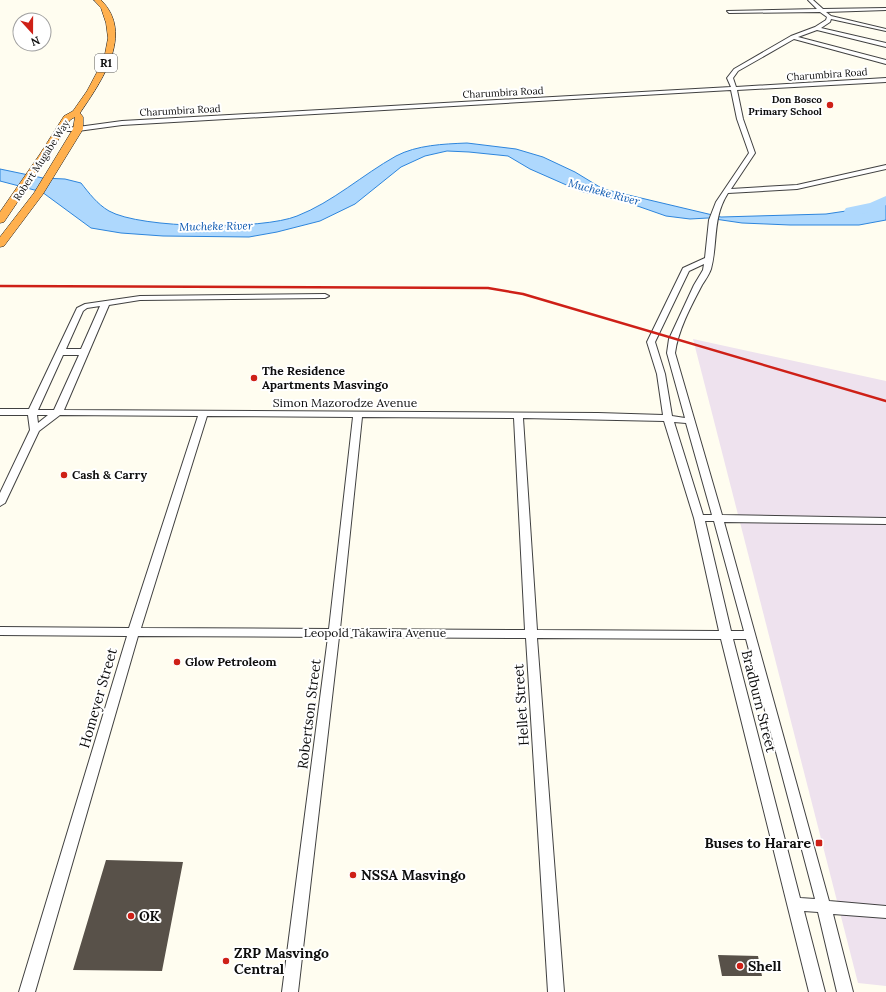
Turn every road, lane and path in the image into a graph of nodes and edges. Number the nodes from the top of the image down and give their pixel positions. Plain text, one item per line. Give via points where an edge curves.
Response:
1 (810, 0) edge
2 (101, 4) edge
3 (886, 8) edge
4 (821, 10) junction
5 (729, 12) dead end
6 (829, 17) junction
7 (817, 28) junction
8 (886, 30) edge
9 (793, 37) junction
10 (886, 45) edge
11 (886, 62) edge
12 (886, 80) edge
13 (734, 89) junction
14 (76, 113) junction
15 (63, 126) junction
16 (79, 126) junction
17 (886, 167) edge
18 (727, 190) junction
19 (0, 220) edge
20 (0, 244) edge
21 (710, 259) junction
22 (324, 296) dead end
23 (105, 304) junction
24 (60, 352) junction
25 (84, 352) junction
26 (0, 412) edge
27 (32, 412) junction
28 (58, 412) junction
29 (203, 414) junction
30 (358, 416) junction
31 (518, 416) junction
32 (668, 418) junction
33 (690, 421) junction
34 (35, 430) junction
35 (0, 503) edge
36 (699, 518) junction
37 (717, 518) junction
38 (886, 521) edge
39 (0, 631) edge
40 (134, 631) junction
41 (334, 633) junction
42 (531, 633) junction
43 (726, 635) junction
44 (751, 635) junction
45 (795, 904) junction
46 (824, 907) junction
47 (886, 912) edge
48 (27, 992) edge
49 (290, 992) edge
50 (556, 992) edge
51 (817, 992) edge
52 (845, 992) edge

1 - 4 street
2 - 14 highway, R1 via 111,30 108,59 98,80
3 - 4 street
4 - 5 street
4 - 6 street
6 - 7 street via 827,22
6 - 8 street
7 - 9 street
7 - 10 street
9 - 11 street
9 - 13 street via 736,70 730,78
12 - 13 street, Charumbira Road
13 - 16 street, Charumbira Road
13 - 18 street, Bradburn Street via 736,107 752,154
14 - 15 highway, Robert Mugabe Way / R1 via 67,118
14 - 16 highway, Robert Mugabe Way via 79,117
15 - 16 street, Charumbira Road
15 - 19 highway, Robert Mugabe Way / R1
16 - 20 highway, Robert Mugabe Way via 38,194
17 - 18 street via 804,186
18 - 21 street, Bradburn Street via 719,202 713,220
21 - 32 street, Bradburn Street via 686,270 651,342 661,374
21 - 33 street, Bradburn Street via 674,339 671,353
22 - 23 street via 140,298
23 - 24 street via 88,305 80,310
23 - 25 street
24 - 25 street
24 - 27 street
25 - 28 street
26 - 27 street, Simon Mazorodze Avenue
27 - 28 street, Simon Mazorodze Avenue
27 - 34 street
28 - 29 street, Simon Mazorodze Avenue
28 - 34 street
29 - 30 street, Simon Mazorodze Avenue
29 - 40 street, Homeyer Street
30 - 31 street, Simon Mazorodze Avenue
30 - 41 street, Robertson Street
31 - 32 street, Simon Mazorodze Avenue
31 - 42 street, Hellet Street
32 - 33 street, Simon Mazorodze Avenue
32 - 36 street, Bradburn Street
33 - 37 street, Bradburn Street
34 - 35 street
36 - 37 street
36 - 43 street, Bradburn Street
37 - 38 street
37 - 44 street, Bradburn Street
39 - 40 street, Leopold Takawira Avenue
40 - 41 street, Leopold Takawira Avenue
40 - 48 street, Homeyer Street
41 - 42 street, Leopold Takawira Avenue
41 - 49 street, Robertson Street
42 - 43 street, Leopold Takawira Avenue
42 - 50 street, Hellet Street
43 - 44 street, Leopold Takawira Avenue
43 - 45 street, Bradburn Street
44 - 46 street, Bradburn Street
45 - 46 street
45 - 51 street, Bradburn Street
46 - 47 street
46 - 52 street, Bradburn Street

